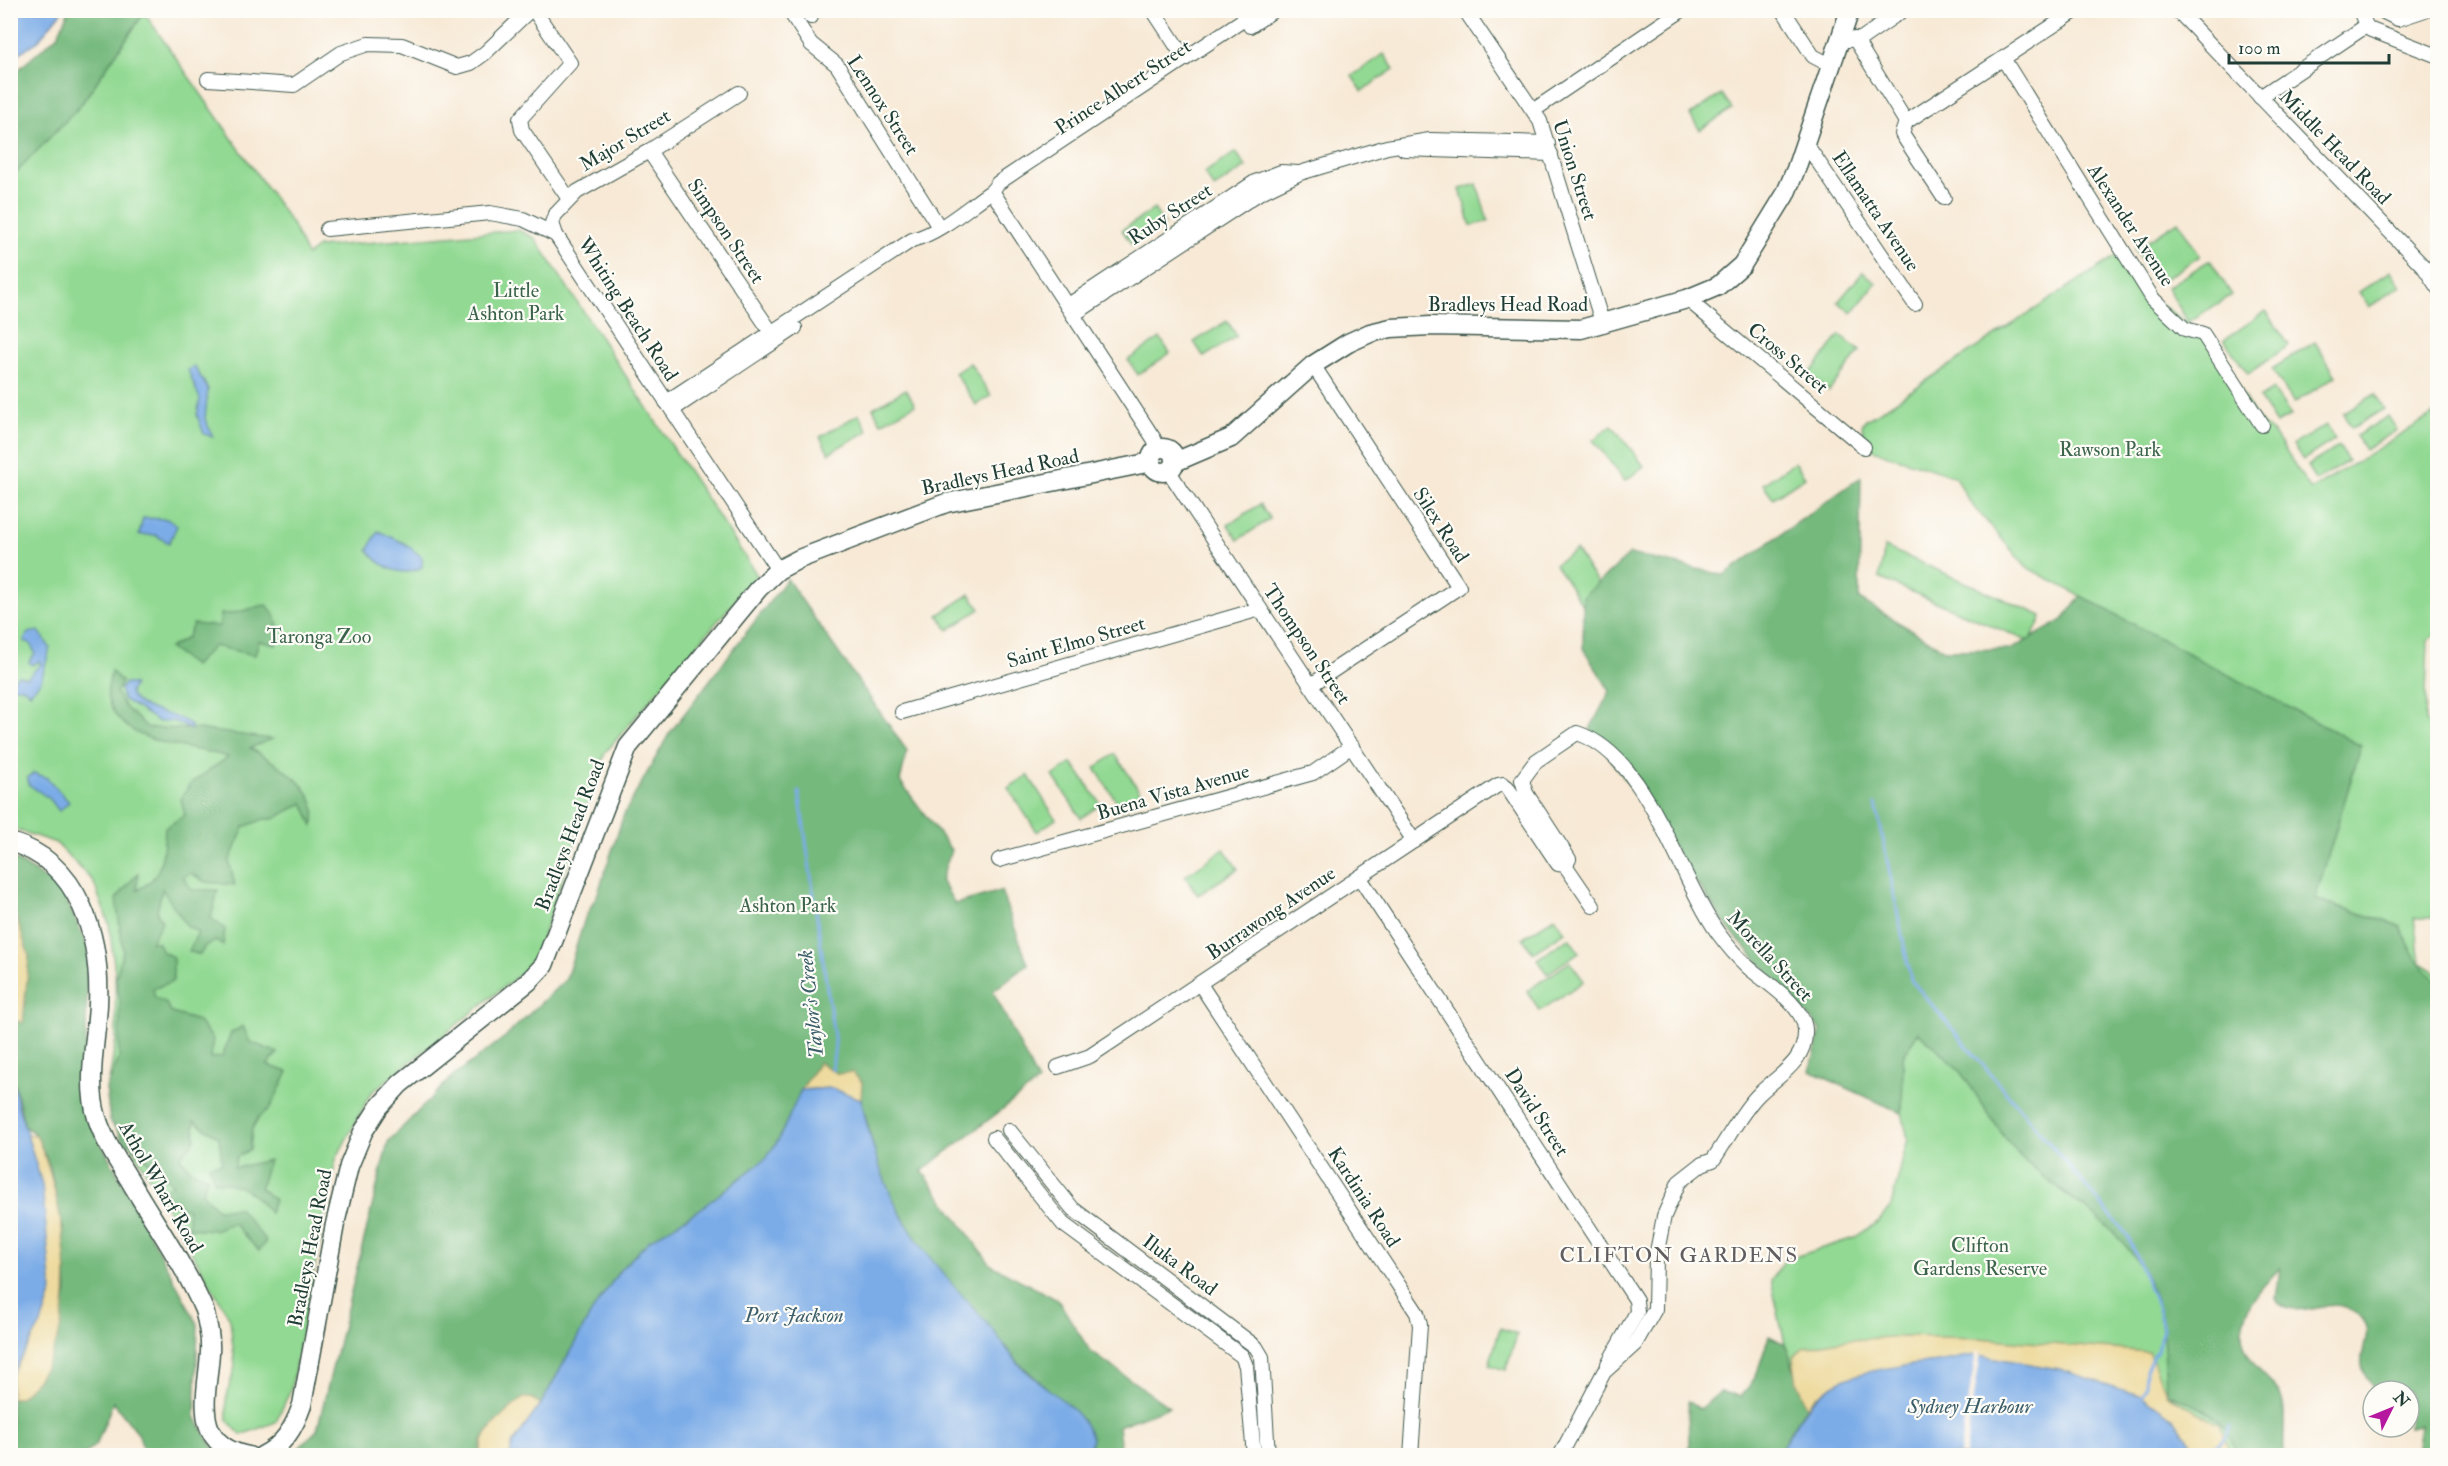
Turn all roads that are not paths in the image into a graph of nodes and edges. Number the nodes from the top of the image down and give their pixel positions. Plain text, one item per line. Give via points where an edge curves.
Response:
1 (530, 10) edge
2 (534, 10) edge
3 (789, 10) edge
4 (1153, 10) edge
5 (1258, 10) edge
6 (1274, 10) edge
7 (1465, 10) edge
8 (1682, 10) edge
9 (1782, 10) edge
10 (1850, 10) edge
11 (1903, 10) edge
12 (2077, 10) edge
13 (2177, 10) edge
14 (2360, 10) edge
15 (2380, 10) edge
16 (2425, 10) edge
17 (2366, 26) junction
18 (1847, 41) junction
19 (2438, 56) edge
20 (1185, 59) junction
21 (2004, 60) junction
22 (1830, 65) junction
23 (208, 80) dead end
24 (739, 93) dead end
25 (2260, 97) junction
26 (1534, 110) junction
27 (1906, 122) junction
28 (1804, 141) junction
29 (1549, 149) junction
30 (649, 151) junction
31 (992, 191) junction
32 (1944, 198) dead end
33 (569, 199) junction
34 (939, 227) junction
35 (327, 229) dead end
36 (556, 235) junction
37 (923, 237) junction
38 (2437, 285) edge
39 (1687, 299) junction
40 (1915, 304) dead end
41 (1070, 311) junction
42 (1603, 325) junction
43 (771, 332) junction
44 (1313, 365) junction
45 (669, 406) junction
46 (2262, 425) dead end
47 (1864, 447) dead end
48 (1165, 459) junction
49 (778, 570) junction
50 (1260, 609) junction
51 (1311, 685) junction
52 (902, 712) dead end
53 (1352, 746) junction
54 (1414, 841) junction
55 (10, 842) edge
56 (999, 860) dead end
57 (1565, 865) junction
58 (1360, 878) junction
59 (1593, 906) dead end
60 (1200, 984) junction
61 (1058, 1067) dead end
62 (1009, 1130) dead end
63 (994, 1138) dead end
64 (1604, 1372) junction
65 (249, 1455) edge
66 (261, 1455) edge
67 (1254, 1455) edge
68 (1268, 1455) edge
69 (1410, 1455) edge
70 (1560, 1455) edge

1 - 23 street via 485,53 457,67 402,45 368,44 341,53 294,85
2 - 33 street via 570,63 520,119 522,130
3 - 34 street, Lennox Street via 811,44 837,65
4 - 20 street
5 - 20 street, Prince Albert Street
6 - 31 street, Prince Albert Street via 1002,190
7 - 26 street, Union Street
8 - 26 street
9 - 22 street via 1813,56
10 - 18 main road, Bradleys Head Road
11 - 18 street via 1862,39
12 - 21 street
13 - 25 street, Middle Head Road
14 - 17 street
15 - 16 street via 2398,19
17 - 19 street
17 - 25 street
18 - 22 main road, Bradleys Head Road
18 - 27 street
20 - 31 street, Prince Albert Street via 998,183
21 - 27 street
21 - 46 street, Alexander Avenue via 2153,299 2185,329 2203,334
22 - 28 main road, Bradleys Head Road
24 - 30 street, Major Street
25 - 38 street, Middle Head Road
26 - 29 street, Union Street
27 - 32 street via 1902,134
28 - 39 main road, Bradleys Head Road via 1785,195 1742,265 1718,286
28 - 40 street, Ellamatta Avenue
29 - 41 street, Ruby Street via 1428,151 1387,147 1300,173 1281,172 1255,182
29 - 42 street, Union Street
30 - 33 street, Major Street
30 - 43 street, Simpson Street
31 - 34 street, Prince Albert Street
31 - 41 street, Thompson Street
33 - 36 street, Major Street via 552,223
34 - 37 street, Prince Albert Street
35 - 36 street, Whiting Beach Road via 490,213 523,219
36 - 45 street, Whiting Beach Road
37 - 43 street, Prince Albert Street via 912,240
37 - 45 street, Prince Albert Street via 916,247
39 - 42 main road, Bradleys Head Road
39 - 47 street, Cross Street
41 - 48 street, Thompson Street
42 - 44 main road, Bradleys Head Road via 1568,330 1391,328 1348,343
43 - 45 street, Prince Albert Street
44 - 48 main road, Bradleys Head Road via 1231,438 1201,451
44 - 51 street, Silex Road via 1459,587
45 - 49 street, Whiting Beach Road
48 - 49 main road, Bradleys Head Road via 946,502
48 - 50 street, Thompson Street
49 - 66 main road, Bradleys Head Road via 628,747 544,965 400,1084 370,1120 355,1149 343,1190 297,1421 283,1442
50 - 51 street, Thompson Street
50 - 52 street, Saint Elmo Street
51 - 53 street, Thompson Street
53 - 54 street, Thompson Street
53 - 56 street, Buena Vista Avenue via 1313,773
54 - 57 street, Burrawong Avenue via 1503,784 1558,864
54 - 58 street, Burrawong Avenue
55 - 65 main road, Athol Wharf Road via 53,863 82,905 99,984 92,1086 98,1120 204,1310 210,1342 204,1401 208,1425 222,1444
57 - 59 street
57 - 64 street, Morella Street via 1569,859 1526,794 1522,780 1536,761 1577,733 1593,738 1623,763 1718,933 1746,965 1800,1014 1805,1029 1802,1047 1788,1071 1756,1097 1713,1160 1679,1182 1664,1216 1656,1257 1655,1309 1635,1344
58 - 60 street, Burrawong Avenue
58 - 64 street, David Street via 1636,1300 1637,1312
60 - 61 street, Burrawong Avenue via 1089,1056
60 - 69 street, Kardinia Road via 1417,1312 1420,1325
62 - 68 street, Iluka Road via 1073,1209 1256,1347 1262,1357
63 - 67 street, Iluka Road via 1063,1224 1242,1356
64 - 70 street, Morella Street

